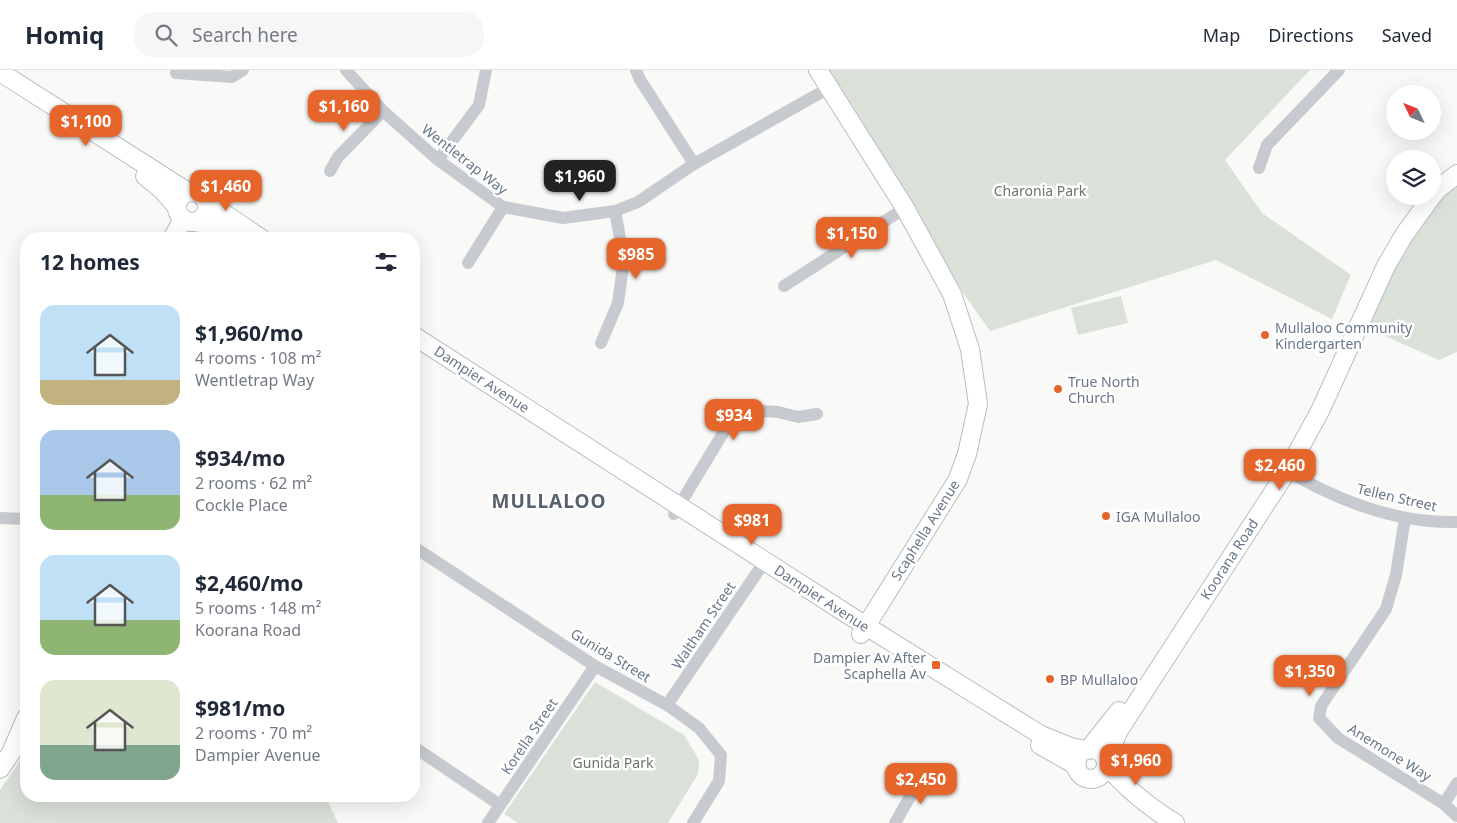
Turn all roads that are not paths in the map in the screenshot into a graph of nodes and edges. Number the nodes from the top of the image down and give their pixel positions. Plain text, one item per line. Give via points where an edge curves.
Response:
1 (243, 70) edge
2 (346, 70) edge
3 (486, 70) edge
4 (636, 70) edge
5 (818, 70) edge
6 (1339, 70) edge
7 (176, 73) dead end
8 (1, 76) edge
9 (828, 88) junction
10 (383, 111) junction
11 (438, 160) junction
12 (1457, 162) edge
13 (694, 164) junction
14 (1259, 168) dead end
15 (330, 171) dead end
16 (1457, 174) edge
17 (1441, 175) edge
18 (1441, 187) edge
19 (188, 192) junction
20 (206, 202) junction
21 (1414, 205) edge
22 (1426, 205) edge
23 (503, 207) junction
24 (905, 208) junction
25 (615, 211) junction
26 (185, 216) junction
27 (176, 232) edge
28 (232, 232) edge
29 (251, 232) edge
30 (468, 263) dead end
31 (784, 286) dead end
32 (420, 340) edge
33 (600, 344) dead end
34 (420, 351) edge
35 (817, 414) dead end
36 (1282, 468) junction
37 (677, 510) junction
38 (0, 518) edge
39 (1405, 518) junction
40 (20, 519) edge
41 (1457, 522) edge
42 (420, 551) edge
43 (762, 565) junction
44 (864, 630) junction
45 (595, 666) junction
46 (667, 705) junction
47 (20, 732) edge
48 (1087, 750) junction
49 (420, 751) edge
50 (1077, 766) junction
51 (1102, 768) junction
52 (0, 769) edge
53 (923, 774) dead end
54 (1457, 783) edge
55 (1444, 804) junction
56 (500, 805) junction
57 (1457, 816) edge
58 (488, 823) edge
59 (692, 823) edge
60 (895, 823) edge
61 (1157, 823) edge
62 (1175, 823) edge

1 - 7 street via 232,77
2 - 10 street, Wentletrap Way
3 - 11 street via 479,105
4 - 13 street
5 - 9 main road, Scaphella Avenue
6 - 14 street via 1268,145
8 - 19 main road
8 - 26 main road via 150,179
9 - 13 street, Wentletrap Way
9 - 24 main road, Scaphella Avenue
10 - 11 street, Wentletrap Way
10 - 15 street via 338,158
11 - 23 street, Wentletrap Way
12 - 17 main road
13 - 25 street, Wentletrap Way via 638,202
16 - 18 main road, Koorana Road
19 - 20 main road via 199,193
19 - 26 main road via 179,199
20 - 26 main road via 208,208 200,220
20 - 29 main road
21 - 36 main road, Koorana Road via 1375,265
22 - 36 main road, Koorana Road via 1386,266 1320,412
23 - 25 street, Wentletrap Way via 563,218
23 - 30 street
24 - 31 street
24 - 44 main road, Scaphella Avenue via 952,294 970,348 978,404 958,479
25 - 33 street via 624,260 618,303
26 - 27 main road
26 - 28 main road
32 - 37 main road, Dampier Avenue
34 - 37 main road, Dampier Avenue
35 - 37 street via 798,417 746,410 731,420
36 - 39 street, Tellen Street via 1355,505
36 - 48 main road, Koorana Road via 1110,724
36 - 51 main road, Koorana Road via 1118,730
37 - 43 main road, Dampier Avenue
38 - 40 street
39 - 41 street, Tellen Street via 1436,523
39 - 55 street, Anemone Way via 1396,575 1386,609 1321,706 1319,718 1338,738
42 - 45 street, Gunida Street
43 - 44 main road, Dampier Avenue
43 - 46 street, Waltham Street
44 - 48 main road, Dampier Avenue via 1040,735
44 - 50 main road, Dampier Avenue via 977,708
45 - 46 street, Gunida Street
45 - 56 street, Korella Street
46 - 59 street, Gunida Street via 699,728 721,755 719,781
47 - 52 main road
48 - 50 main road via 1078,757
48 - 51 main road via 1101,753
49 - 56 street
50 - 51 main road via 1079,772 1089,779
51 - 61 main road via 1123,796
51 - 62 main road
53 - 60 street
54 - 55 street
55 - 57 street, Anemone Way
56 - 58 street, Korella Street

